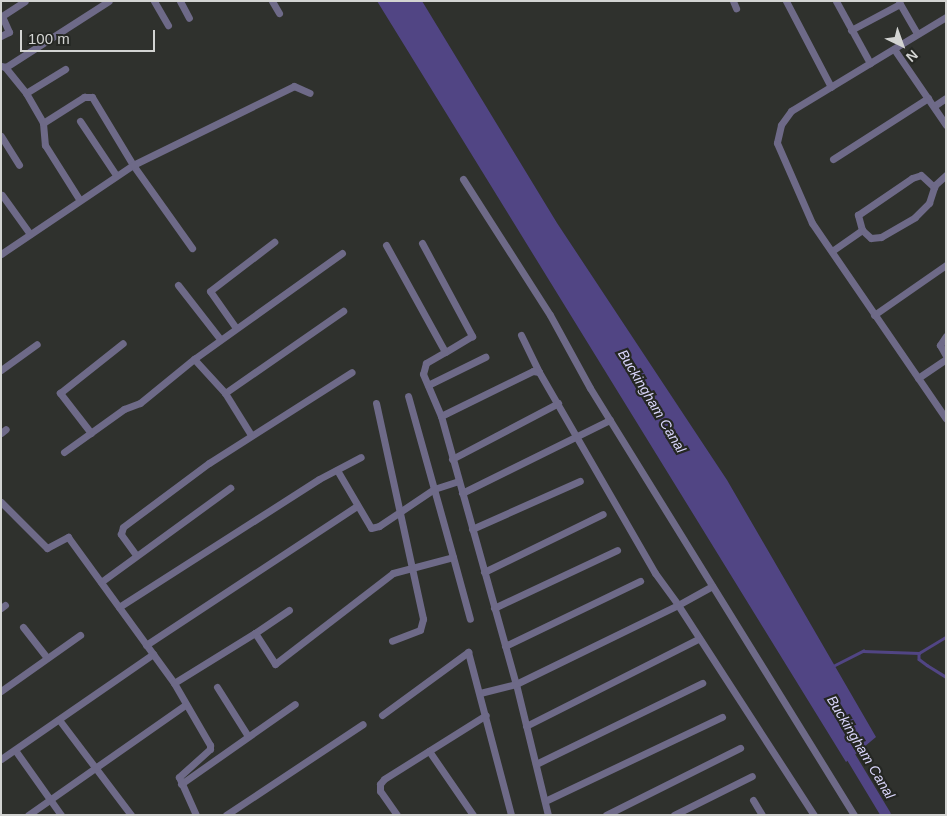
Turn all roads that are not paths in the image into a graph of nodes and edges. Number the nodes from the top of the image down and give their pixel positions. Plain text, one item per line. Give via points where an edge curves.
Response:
1 (25, 1) edge
2 (109, 1) edge
3 (154, 1) edge
4 (180, 1) edge
5 (272, 1) edge
6 (786, 1) edge
7 (836, 1) edge
8 (900, 3) edge
9 (280, 13) dead end
10 (946, 17) edge
11 (189, 18) dead end
12 (168, 25) dead end
13 (851, 30) junction
14 (917, 34) junction
15 (1, 36) edge
16 (894, 49) junction
17 (870, 63) junction
18 (3, 67) edge
19 (65, 69) dead end
20 (831, 87) junction
21 (26, 93) junction
22 (310, 93) dead end
23 (928, 98) junction
24 (946, 98) edge
25 (934, 106) junction
26 (80, 121) dead end
27 (43, 122) junction
28 (946, 125) edge
29 (1, 136) edge
30 (833, 159) dead end
31 (19, 165) dead end
32 (134, 165) junction
33 (116, 175) junction
34 (946, 175) edge
35 (463, 179) dead end
36 (934, 186) junction
37 (2, 195) dead end
38 (79, 199) junction
39 (862, 230) junction
40 (30, 234) junction
41 (274, 242) dead end
42 (422, 243) dead end
43 (386, 245) dead end
44 (192, 248) dead end
45 (832, 251) junction
46 (342, 253) dead end
47 (1, 254) edge
48 (946, 265) edge
49 (178, 285) dead end
50 (343, 311) dead end
51 (874, 315) junction
52 (236, 328) junction
53 (521, 335) dead end
54 (946, 336) edge
55 (220, 339) junction
56 (123, 343) dead end
57 (37, 344) dead end
58 (445, 352) junction
59 (485, 357) dead end
60 (946, 358) edge
61 (194, 359) junction
62 (1, 370) edge
63 (352, 372) dead end
64 (539, 372) junction
65 (918, 378) junction
66 (428, 385) junction
67 (225, 393) junction
68 (408, 396) dead end
69 (376, 403) dead end
70 (558, 403) junction
71 (440, 416) junction
72 (946, 419) edge
73 (610, 420) junction
74 (91, 432) junction
75 (251, 435) junction
76 (578, 437) junction
77 (64, 452) dead end
78 (361, 457) dead end
79 (452, 459) junction
80 (337, 470) junction
81 (458, 481) junction
82 (580, 481) dead end
83 (230, 488) dead end
84 (434, 489) junction
85 (462, 493) junction
86 (1, 502) edge
87 (357, 506) junction
88 (400, 512) junction
89 (603, 514) dead end
90 (472, 529) junction
91 (617, 550) dead end
92 (136, 555) junction
93 (453, 557) junction
94 (410, 567) junction
95 (484, 572) junction
96 (640, 581) dead end
97 (100, 582) junction
98 (712, 586) junction
99 (678, 605) junction
100 (119, 607) junction
101 (494, 608) junction
102 (289, 610) dead end
103 (470, 619) dead end
104 (23, 627) dead end
105 (254, 633) junction
106 (80, 635) dead end
107 (698, 639) junction
108 (392, 641) dead end
109 (146, 645) junction
110 (505, 646) junction
111 (153, 654) junction
112 (47, 658) junction
113 (174, 683) junction
114 (702, 683) dead end
115 (516, 684) junction
116 (218, 687) dead end
117 (1, 691) edge
118 (480, 693) junction
119 (295, 704) dead end
120 (185, 705) junction
121 (382, 715) dead end
122 (486, 715) junction
123 (722, 717) dead end
124 (60, 721) junction
125 (363, 724) dead end
126 (526, 726) junction
127 (248, 736) junction
128 (740, 748) dead end
129 (15, 750) junction
130 (429, 751) junction
131 (1, 759) edge
132 (536, 764) junction
133 (97, 768) junction
134 (752, 776) dead end
135 (182, 784) junction
136 (50, 800) junction
137 (753, 800) dead end
138 (545, 801) junction
139 (28, 815) edge
140 (61, 815) edge
141 (131, 815) edge
142 (196, 815) edge
143 (226, 815) edge
144 (397, 815) edge
145 (473, 815) edge
146 (511, 815) edge
147 (548, 815) edge
148 (606, 815) edge
149 (674, 815) edge
150 (762, 815) edge
151 (814, 815) edge
152 (854, 815) edge

1 - 15 street via 2,16 9,32
2 - 18 street
3 - 12 street
4 - 11 street
5 - 9 street
6 - 20 street
7 - 13 street
8 - 13 street
8 - 14 street
10 - 14 street
13 - 17 street
14 - 16 street
16 - 17 street
16 - 23 street
17 - 20 street
18 - 21 street
19 - 21 street
20 - 45 street via 791,111 781,125 777,143 812,223
21 - 27 street
22 - 32 street via 294,86
23 - 25 street
23 - 30 street
24 - 25 street
25 - 28 street
26 - 33 street
27 - 32 street via 90,95
27 - 38 street via 45,145
29 - 31 street
32 - 33 street
32 - 44 street
33 - 38 street
34 - 36 street
35 - 73 street via 550,315
36 - 39 street via 923,210 890,233 875,239
36 - 39 street via 921,175 912,178 858,215
37 - 40 street
38 - 40 street
39 - 45 street
40 - 47 street
41 - 52 street via 211,290
42 - 58 street via 472,336
43 - 58 street
45 - 51 street
46 - 52 street
48 - 51 street
49 - 55 street
50 - 67 street
51 - 65 street
52 - 55 street
53 - 64 street
54 - 60 street via 940,345
55 - 61 street
56 - 74 street via 60,393
57 - 62 street
58 - 66 street via 424,366 423,374
59 - 66 street
60 - 65 street
61 - 67 street
61 - 74 street via 140,403 124,409
63 - 75 street
64 - 70 street
64 - 71 street via 533,371
65 - 72 street
66 - 71 street
67 - 75 street
68 - 84 street
69 - 88 street
70 - 76 street
70 - 79 street
71 - 79 street
73 - 76 street
73 - 98 street
74 - 77 street
75 - 92 street via 123,527 121,534
76 - 85 street
76 - 99 street via 653,568
78 - 80 street
79 - 81 street
80 - 87 street
80 - 100 street
81 - 84 street
81 - 85 street
82 - 90 street
83 - 92 street
84 - 88 street
84 - 93 street
85 - 90 street
86 - 97 street via 47,548 68,537
87 - 88 street via 371,528
87 - 109 street
88 - 94 street
89 - 95 street
90 - 95 street
91 - 101 street
92 - 97 street
93 - 94 street
93 - 103 street
94 - 105 street via 393,573 275,664
94 - 108 street via 422,625 415,633
95 - 101 street
96 - 110 street
97 - 100 street
98 - 99 street
98 - 152 street
99 - 107 street
99 - 115 street
100 - 109 street
101 - 110 street
102 - 105 street
104 - 112 street
105 - 113 street
106 - 112 street
107 - 126 street
107 - 151 street
109 - 111 street
110 - 115 street
111 - 113 street
111 - 124 street
112 - 117 street
113 - 120 street
114 - 132 street
115 - 118 street
115 - 126 street
116 - 127 street
118 - 121 street via 468,652
118 - 122 street
119 - 127 street
120 - 133 street
120 - 135 street via 210,749 182,772
122 - 130 street
122 - 146 street
123 - 138 street
124 - 129 street
124 - 133 street
125 - 143 street
126 - 132 street
127 - 135 street
128 - 148 street
129 - 131 street
129 - 136 street
130 - 144 street via 380,784 380,791
130 - 145 street
132 - 138 street
133 - 136 street
133 - 141 street
134 - 149 street
135 - 142 street
136 - 139 street
136 - 140 street
137 - 150 street
138 - 147 street

